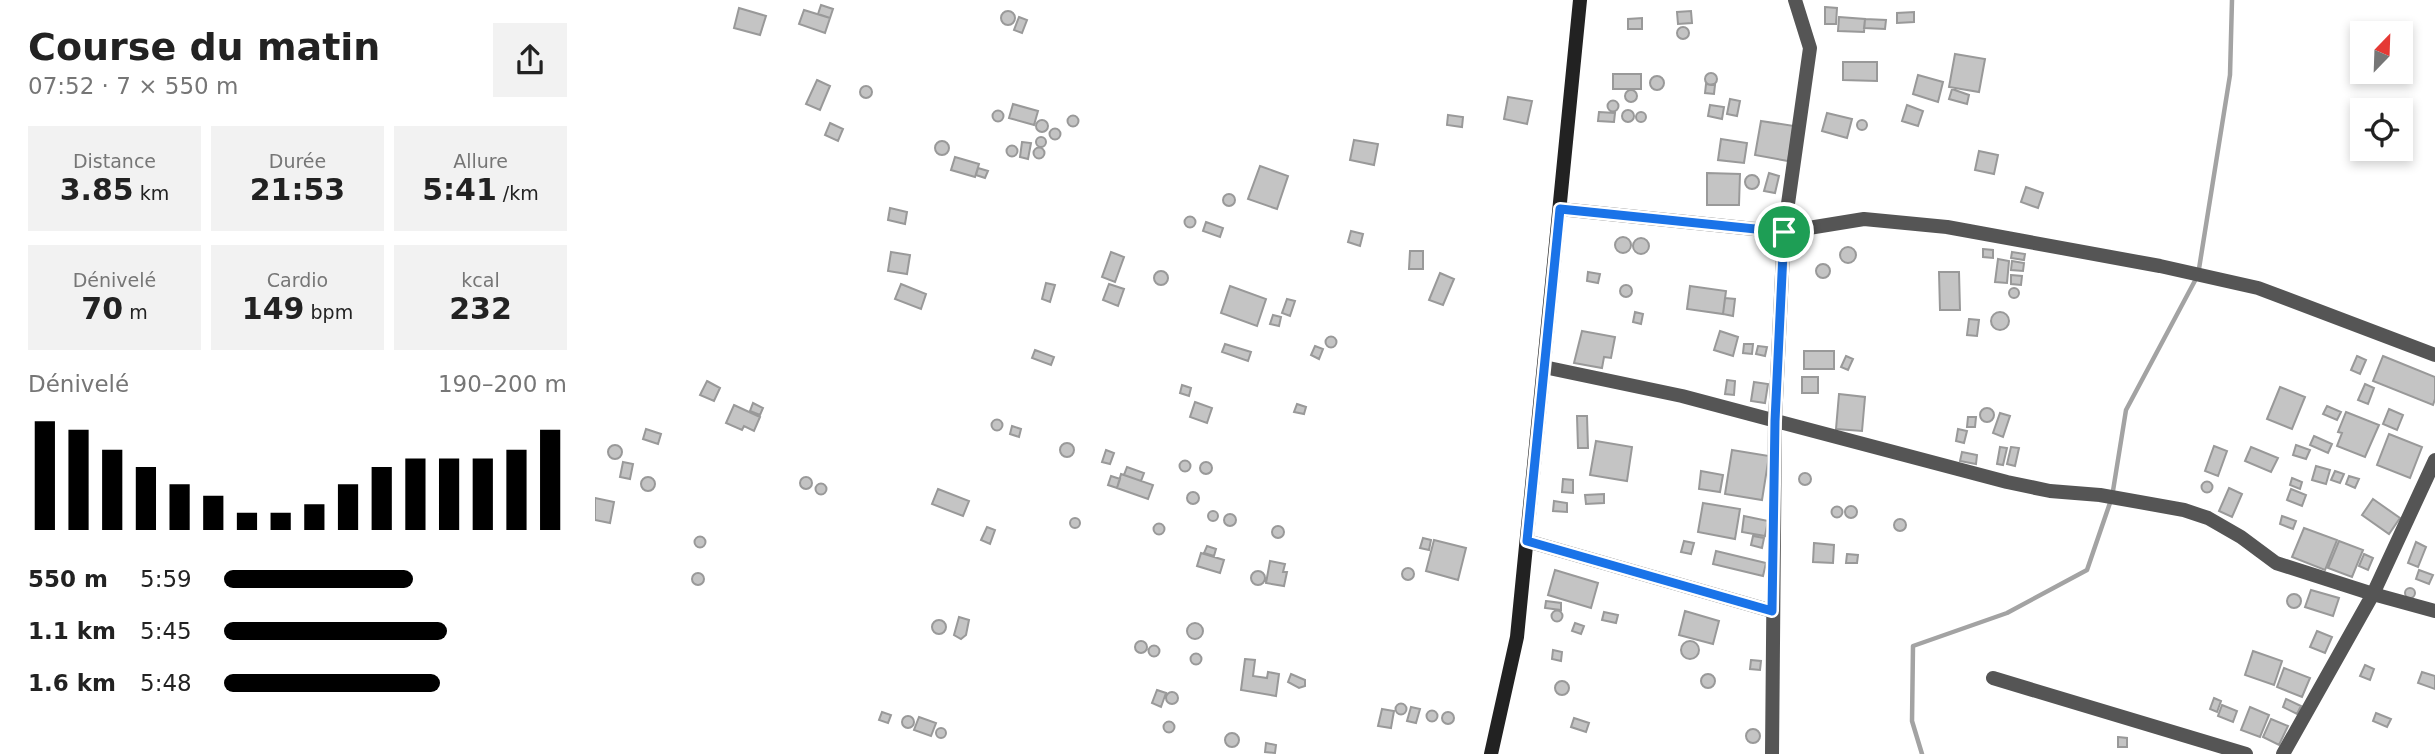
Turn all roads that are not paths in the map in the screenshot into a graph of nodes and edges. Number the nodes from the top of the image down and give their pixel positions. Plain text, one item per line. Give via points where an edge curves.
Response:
1 (1580, 0) edge
2 (1795, 0) edge
3 (1560, 209) junction
4 (1784, 232) junction
5 (2435, 355) edge
6 (1544, 367) junction
7 (1775, 421) junction
8 (2435, 460) edge
9 (1527, 541) junction
10 (2373, 594) junction
11 (1772, 611) junction
12 (2435, 611) edge
13 (1993, 678) dead end
14 (1491, 754) edge
15 (1772, 754) edge
16 (2246, 754) edge
17 (2283, 754) edge

1 - 3 street
2 - 4 street via 1810,48
3 - 4 street
3 - 6 street
4 - 5 street via 1864,219 1947,227 2160,266 2258,288
4 - 7 street
6 - 7 street
6 - 9 street
7 - 10 street via 2007,482 2183,510 2208,518 2276,563
7 - 11 street
8 - 10 street
9 - 11 street
9 - 14 street via 1517,637
10 - 12 street
10 - 17 street
11 - 15 street
13 - 16 street

